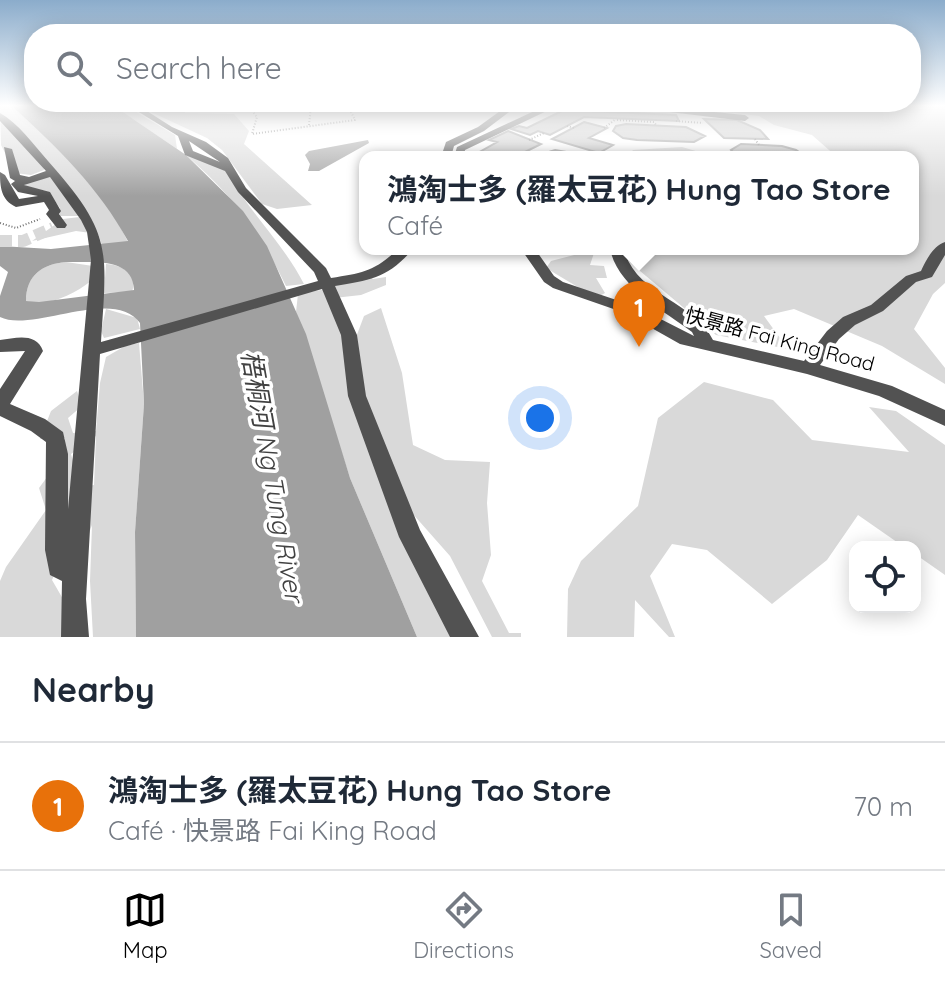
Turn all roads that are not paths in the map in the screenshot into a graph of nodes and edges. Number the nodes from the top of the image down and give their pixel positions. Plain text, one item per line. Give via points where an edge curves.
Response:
1 (18, 136) edge
2 (183, 136) edge
3 (467, 136) edge
4 (489, 136) edge
5 (7, 149) dead end
6 (447, 151) edge
7 (460, 151) edge
8 (51, 173) junction
9 (0, 175) edge
10 (25, 179) junction
11 (44, 198) junction
12 (90, 227) junction
13 (945, 246) edge
14 (400, 255) edge
15 (532, 255) edge
16 (617, 255) edge
17 (328, 283) junction
18 (705, 342) junction
19 (0, 346) edge
20 (92, 350) junction
21 (808, 368) junction
22 (0, 406) edge
23 (945, 418) edge
24 (76, 570) junction
25 (75, 637) edge
26 (465, 637) edge

1 - 8 street
2 - 17 street via 224,160 242,190
3 - 6 street via 449,144
4 - 7 street
5 - 10 street via 15,178
8 - 10 street
8 - 12 street
9 - 11 street via 16,203
10 - 11 street via 18,189 42,191
11 - 12 street via 55,211 55,222
12 - 20 street via 98,261
13 - 21 street via 927,274 849,321
14 - 17 street via 370,276
15 - 18 street, 快景路 Fai King Road via 558,285 631,310 686,340
16 - 18 street via 627,273 699,329
17 - 20 street
17 - 26 street via 349,335 357,396 411,537
18 - 21 street, 快景路 Fai King Road
19 - 22 street via 28,343 34,351
20 - 24 street
21 - 23 street, 快景路 Fai King Road via 885,391
22 - 24 street via 56,438 57,553 59,566
24 - 25 street

